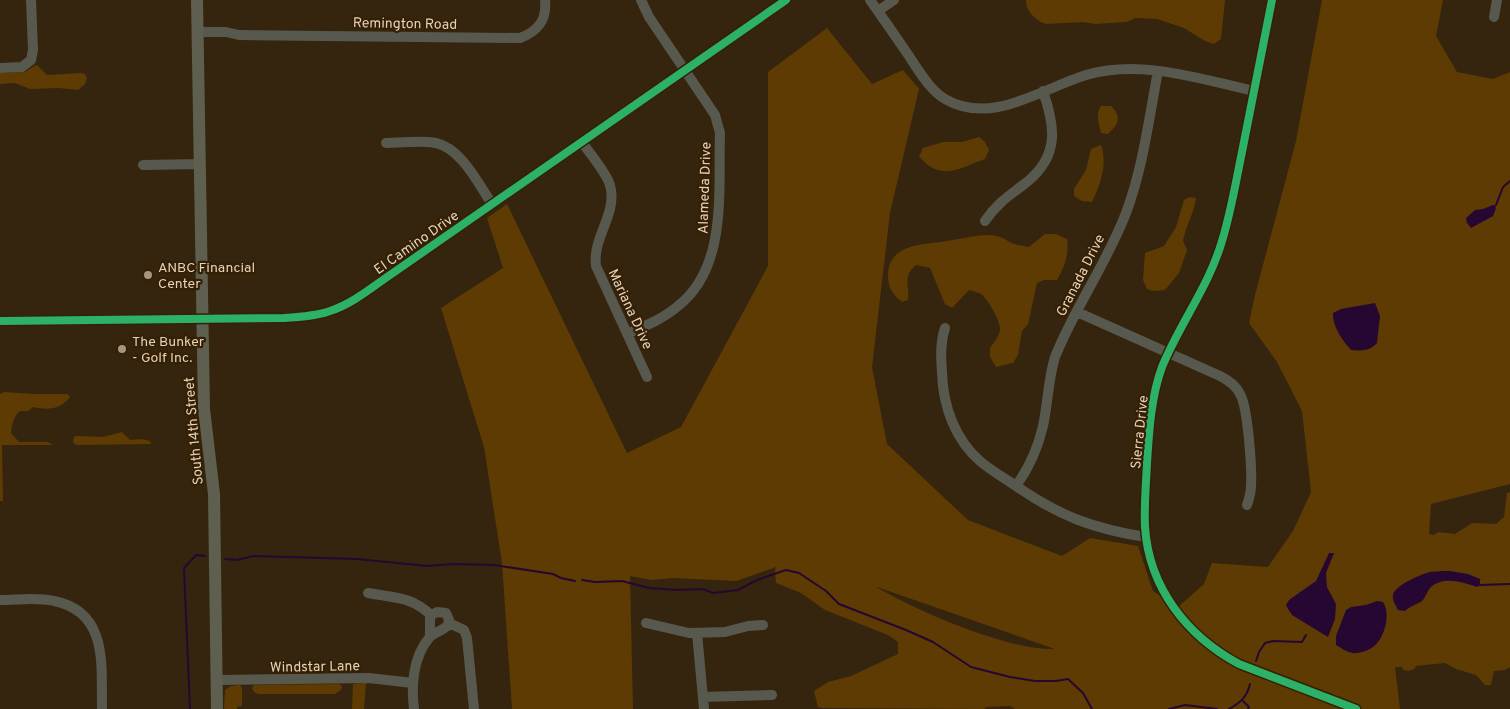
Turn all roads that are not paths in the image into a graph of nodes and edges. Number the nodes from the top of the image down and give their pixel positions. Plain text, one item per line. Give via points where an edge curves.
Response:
1 (32, 0) edge
2 (197, 0) edge
3 (545, 0) edge
4 (641, 0) edge
5 (786, 0) edge
6 (870, 0) edge
7 (894, 0) edge
8 (1272, 0) edge
9 (1497, 0) edge
10 (878, 11) junction
11 (1494, 18) dead end
12 (198, 35) junction
13 (0, 68) edge
14 (685, 70) junction
15 (1158, 71) junction
16 (1043, 90) junction
17 (1254, 91) junction
18 (582, 142) junction
19 (386, 143) dead end
20 (200, 164) junction
21 (143, 165) dead end
22 (492, 204) junction
23 (985, 221) dead end
24 (1077, 312) junction
25 (202, 318) junction
26 (0, 321) edge
27 (945, 328) dead end
28 (627, 334) junction
29 (1168, 352) junction
30 (647, 377) dead end
31 (1016, 486) junction
32 (1247, 505) dead end
33 (1146, 537) junction
34 (368, 593) dead end
35 (0, 600) edge
36 (431, 615) junction
37 (448, 623) junction
38 (646, 623) dead end
39 (763, 626) dead end
40 (698, 633) junction
41 (430, 636) junction
42 (217, 680) junction
43 (413, 683) junction
44 (772, 695) dead end
45 (703, 697) junction
46 (102, 709) edge
47 (217, 709) edge
48 (414, 709) edge
49 (474, 709) edge
50 (704, 709) edge
51 (1356, 709) edge

1 - 13 street via 33,50 30,61 22,67
2 - 12 main road, South 14th Street
3 - 12 street, Remington Road via 543,21 520,38 239,35 226,32
4 - 14 street, Alameda Drive via 649,18
5 - 14 street, El Camino Drive
6 - 10 street
7 - 10 street
8 - 17 street, Sierra Drive
9 - 11 street
10 - 16 street via 930,85 954,104 992,109
12 - 20 main road, South 14th Street
14 - 18 street, El Camino Drive
14 - 28 street, Alameda Drive via 715,115 719,127 715,241 707,268 693,292 661,318
15 - 16 street via 1107,71
15 - 17 street
15 - 24 street, Granada Drive via 1132,196
16 - 23 street via 1053,122 1049,152 1032,177 1000,201
17 - 29 street, Sierra Drive via 1219,251
18 - 22 street, El Camino Drive
18 - 28 street, Mariana Drive via 610,185 611,206 596,249 596,259
19 - 22 street via 434,143 448,148 460,157
20 - 21 street
20 - 25 main road, South 14th Street
22 - 25 street, El Camino Drive via 356,299 330,312 302,317
24 - 29 street
24 - 31 street, Granada Drive via 1051,371 1044,425 1038,444
25 - 26 street, El Camino Drive
25 - 42 main road, South 14th Street via 204,409 214,494
27 - 31 street via 940,352 942,384 952,421 976,457
28 - 30 street, Mariana Drive
29 - 32 street via 1220,376 1242,396 1252,480
29 - 33 street, Sierra Drive via 1157,383 1150,421
31 - 33 street via 1048,507 1098,528
33 - 51 street, Sierra Drive via 1151,563 1166,596 1178,616 1202,640 1239,664
34 - 36 street via 411,600
35 - 46 street via 55,601 82,613 91,623 99,641
36 - 37 street via 446,613
36 - 41 street
37 - 41 street
37 - 49 street via 464,630 468,638
38 - 40 street via 674,631
39 - 40 street
40 - 45 street
41 - 43 street via 418,659
42 - 43 street, Windstar Lane via 369,678
42 - 47 main road, South 14th Street
43 - 48 street
44 - 45 street
45 - 50 street

